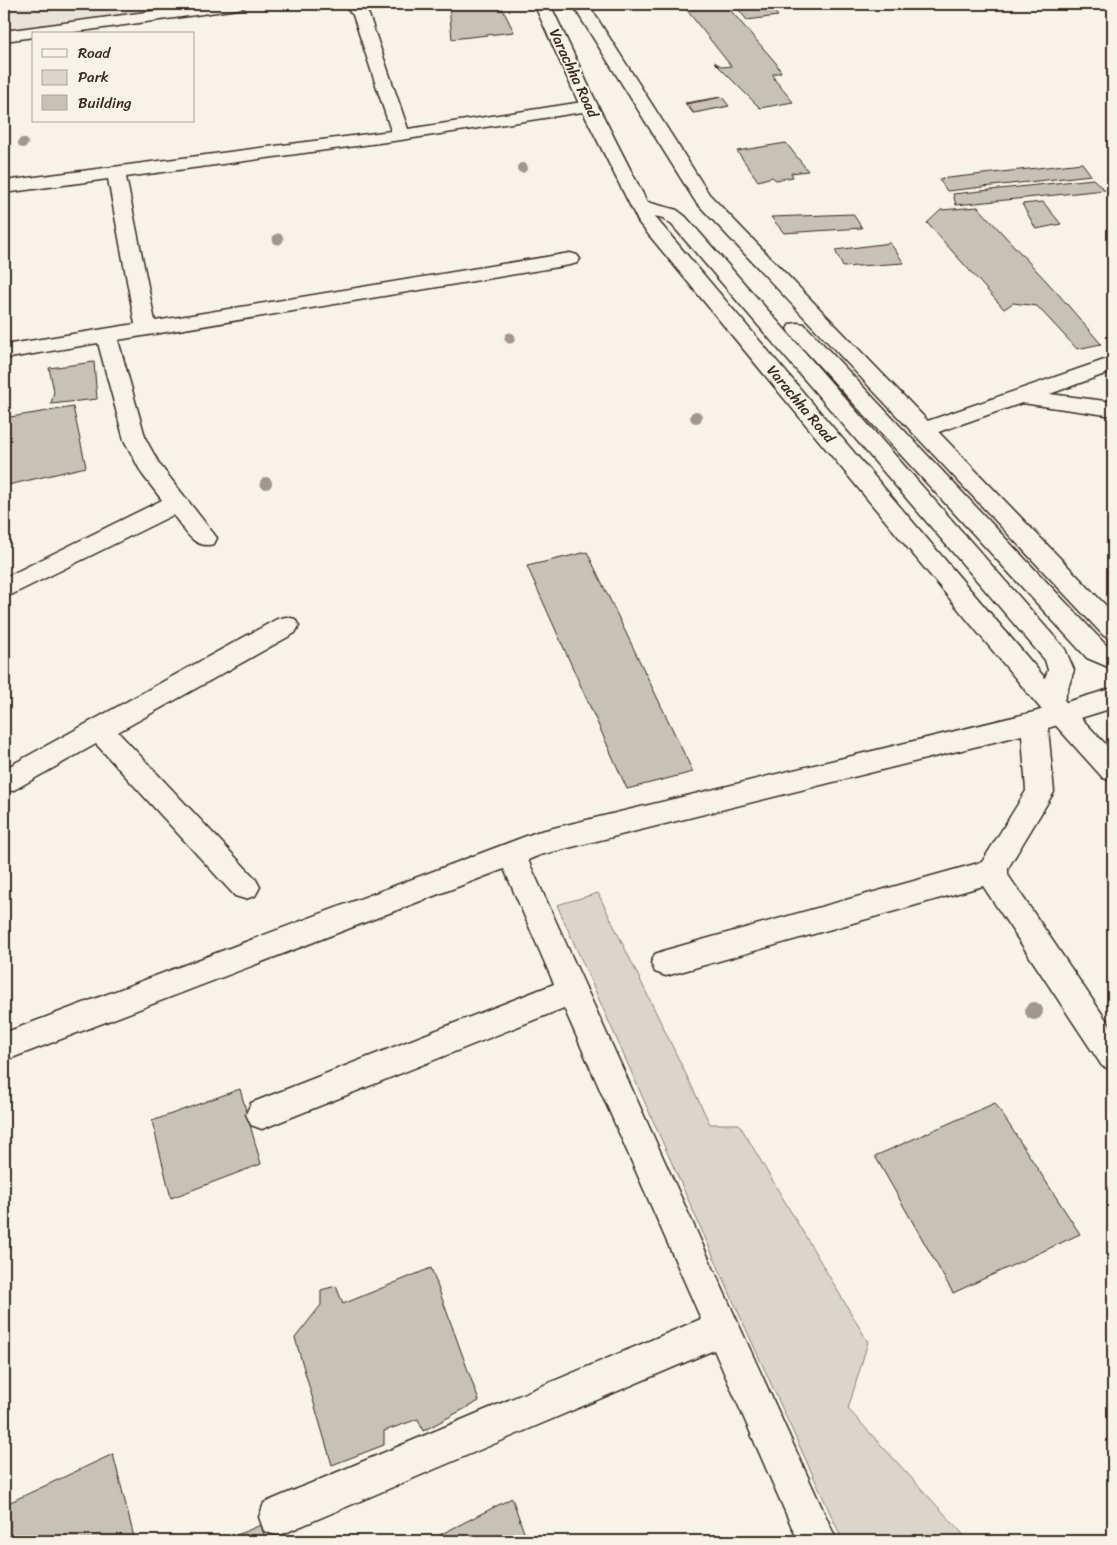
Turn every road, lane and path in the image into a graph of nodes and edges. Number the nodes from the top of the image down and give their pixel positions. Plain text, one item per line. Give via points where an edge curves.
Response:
1 (238, 4) edge
2 (350, 4) edge
3 (542, 4) edge
4 (580, 4) edge
5 (32, 32) edge
6 (36, 32) edge
7 (4, 36) edge
8 (589, 106) junction
9 (401, 135) junction
10 (116, 173) junction
11 (4, 187) edge
12 (702, 197) junction
13 (640, 206) junction
14 (570, 259) dead end
15 (146, 328) junction
16 (106, 334) junction
17 (4, 352) edge
18 (1113, 364) edge
19 (1022, 397) junction
20 (1113, 409) edge
21 (924, 430) junction
22 (177, 503) junction
23 (205, 538) dead end
24 (4, 588) edge
25 (286, 626) dead end
26 (1113, 629) edge
27 (1113, 659) edge
28 (1113, 698) edge
29 (1048, 712) junction
30 (100, 730) junction
31 (1113, 770) edge
32 (4, 782) edge
33 (511, 853) junction
34 (992, 872) junction
35 (245, 888) dead end
36 (666, 963) dead end
37 (572, 990) junction
38 (4, 1047) edge
39 (1113, 1056) edge
40 (262, 1114) dead end
41 (724, 1328) junction
42 (278, 1517) dead end
43 (818, 1541) edge

1 - 6 main road
2 - 9 main road via 361,16
3 - 8 main road, Varachha Road
4 - 12 main road
5 - 7 main road
8 - 9 main road
8 - 13 main road, Varachha Road
9 - 10 main road
10 - 11 main road
10 - 15 main road
12 - 21 main road
12 - 27 main road via 697,215 700,225 1096,651
13 - 29 main road, Varachha Road via 646,219
13 - 29 main road via 670,214 680,221 1056,656 1060,670
14 - 15 main road
15 - 16 main road
16 - 17 main road
16 - 22 main road via 135,440 150,469
18 - 19 main road
19 - 20 main road
19 - 21 main road
21 - 26 main road
22 - 23 main road
22 - 24 main road
25 - 30 main road
28 - 29 main road
29 - 31 main road, Varachha Road
29 - 33 main road
29 - 34 main road via 1040,792
30 - 32 main road
30 - 35 main road
33 - 37 main road
33 - 38 main road
34 - 36 main road
34 - 39 main road via 995,883
37 - 40 main road
37 - 41 main road
41 - 42 main road
41 - 43 main road

